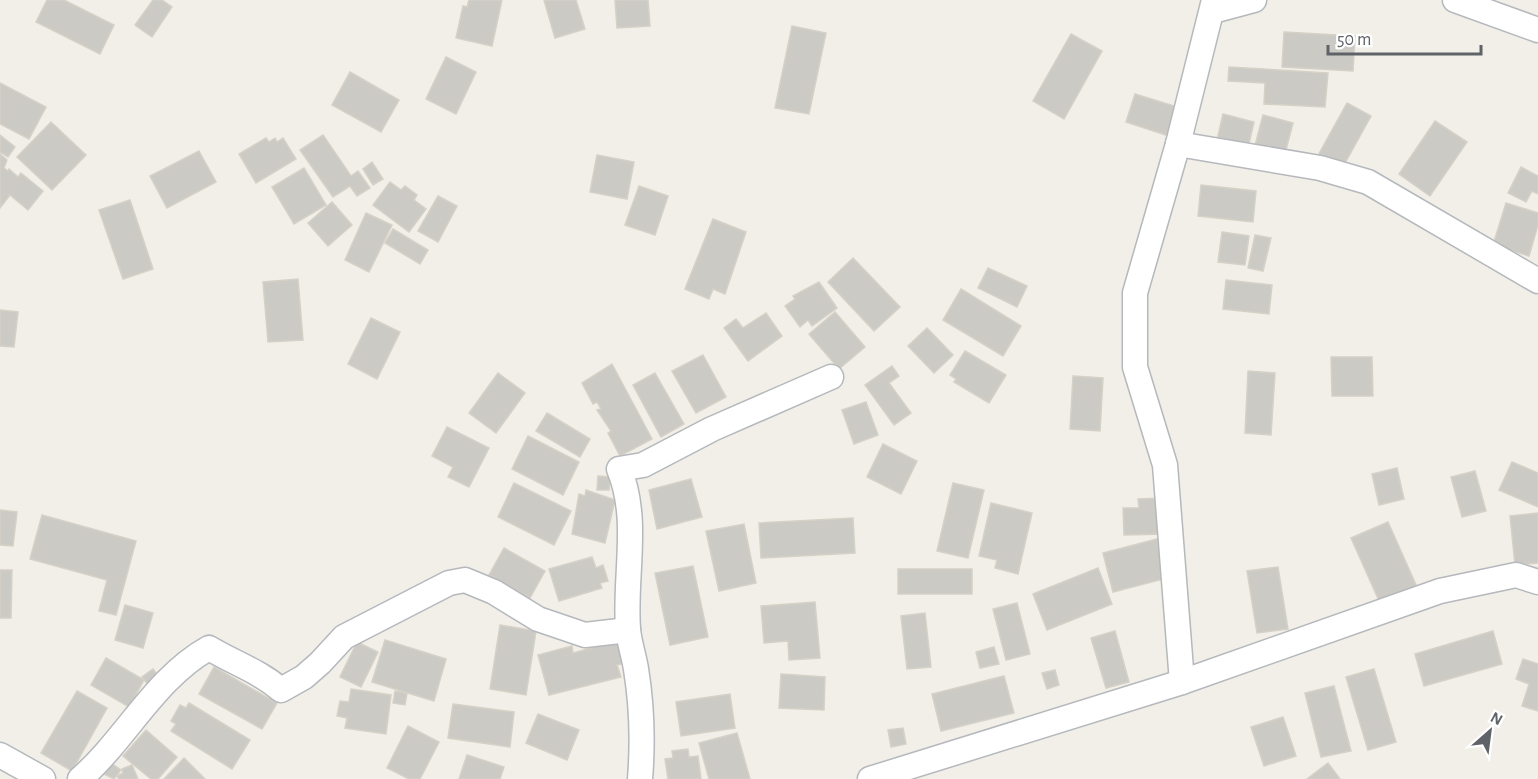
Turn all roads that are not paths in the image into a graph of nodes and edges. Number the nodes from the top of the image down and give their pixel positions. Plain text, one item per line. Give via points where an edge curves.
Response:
1 (1254, 0) edge
2 (1455, 0) edge
3 (1213, 5) edge
4 (1538, 30) edge
5 (1178, 144) junction
6 (1538, 281) edge
7 (831, 378) dead end
8 (1538, 582) edge
9 (628, 630) junction
10 (1182, 682) junction
11 (0, 755) edge
12 (43, 779) edge
13 (80, 779) edge
14 (640, 779) edge
15 (870, 779) edge

1 - 3 street
2 - 4 street
3 - 5 street
5 - 6 street via 1320,168 1368,182
5 - 10 street via 1135,292 1134,367 1165,465
7 - 9 street via 712,429 643,465 619,469 627,486 629,508
8 - 10 street via 1516,575 1440,591
9 - 13 street via 585,635 538,618 465,580 449,583 344,637 304,677 280,690 263,674 237,665 209,648 189,660
9 - 14 street via 643,741
10 - 15 street
11 - 12 street

